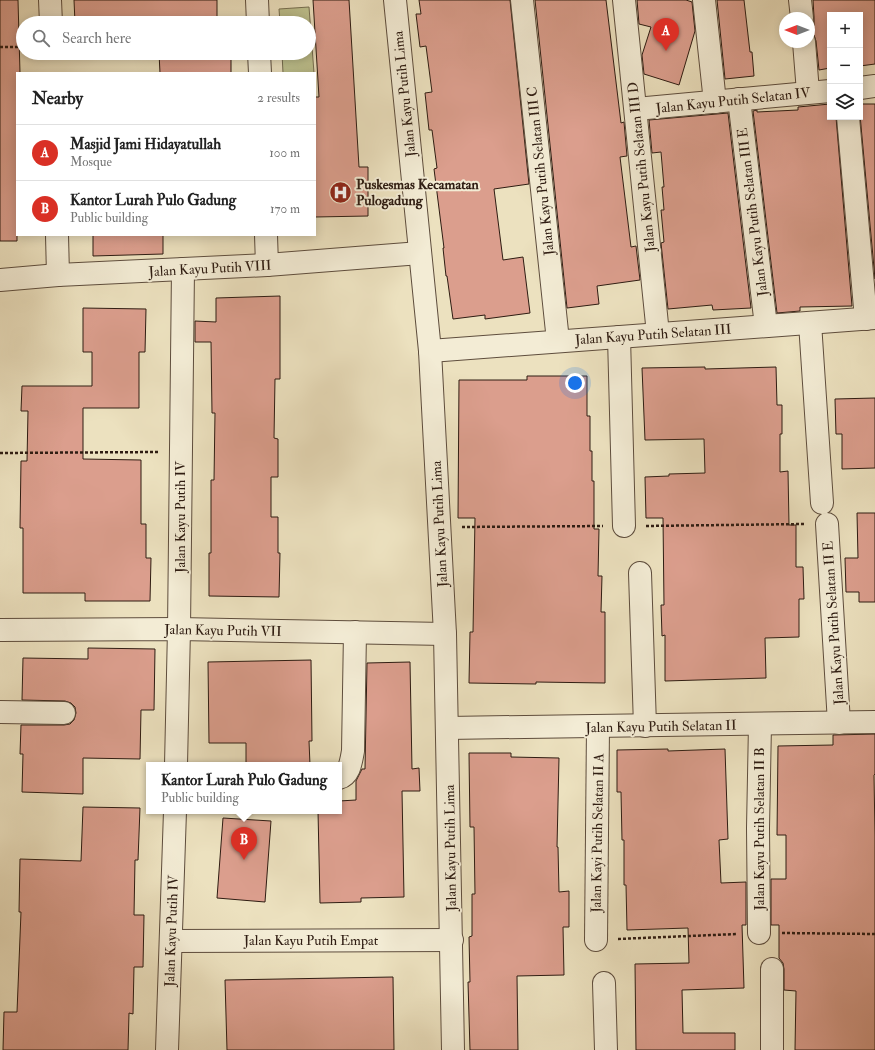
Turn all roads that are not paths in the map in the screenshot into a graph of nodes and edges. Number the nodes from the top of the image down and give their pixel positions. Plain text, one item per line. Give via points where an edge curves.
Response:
1 (50, 0) edge
2 (256, 0) edge
3 (395, 0) edge
4 (522, 0) edge
5 (624, 0) edge
6 (704, 0) edge
7 (800, 0) edge
8 (801, 12) edge
9 (51, 16) edge
10 (257, 16) edge
11 (804, 48) edge
12 (259, 60) edge
13 (260, 72) edge
14 (875, 86) edge
15 (863, 88) edge
16 (827, 91) edge
17 (808, 92) junction
18 (739, 99) junction
19 (715, 102) junction
20 (636, 109) junction
21 (848, 120) edge
22 (57, 236) edge
23 (266, 236) edge
24 (420, 253) junction
25 (267, 265) junction
26 (182, 269) junction
27 (58, 275) junction
28 (0, 280) edge
29 (871, 318) edge
30 (810, 323) junction
31 (766, 326) junction
32 (658, 334) junction
33 (619, 337) junction
34 (558, 341) junction
35 (430, 351) junction
36 (624, 526) dead end
37 (640, 573) dead end
38 (179, 629) junction
39 (0, 630) edge
40 (355, 632) junction
41 (445, 634) junction
42 (0, 712) edge
43 (64, 713) dead end
44 (875, 722) edge
45 (839, 723) junction
46 (760, 724) junction
47 (645, 726) junction
48 (598, 727) junction
49 (447, 728) junction
50 (176, 762) edge
51 (342, 777) edge
52 (175, 814) edge
53 (759, 933) road end
54 (452, 940) junction
55 (596, 940) road end
56 (171, 941) junction
57 (772, 969) dead end
58 (604, 983) dead end
59 (167, 1050) edge
60 (453, 1050) edge
61 (606, 1050) edge
62 (772, 1050) edge

1 - 9 street
2 - 10 street
3 - 24 street, Jalan Kayu Putih Lima
4 - 34 street, Jalan Kayu Putih Selatan III C
5 - 20 street, Jalan Kayu Putih Selatan III D
6 - 19 street
7 - 8 street
11 - 17 street
12 - 13 street
14 - 15 street
16 - 17 street, Jalan Kayu Putih Selatan IV
17 - 18 street, Jalan Kayu Putih Selatan IV
18 - 19 street, Jalan Kayu Putih Selatan IV
18 - 31 street, Jalan Kayu Putih Selatan III E
19 - 20 street, Jalan Kayu Putih Selatan IV
20 - 32 street, Jalan Kayu Putih Selatan III D
21 - 29 street
22 - 27 street
23 - 25 street
24 - 25 street, Jalan Kayu Putih VIII
24 - 35 street, Jalan Kayu Putih Lima
25 - 26 street, Jalan Kayu Putih VIII
26 - 27 street, Jalan Kayu Putih VIII
26 - 38 street, Jalan Kayu Putih IV
27 - 28 street, Jalan Kayu Putih VIII
29 - 30 street, Jalan Kayu Putih Selatan III
30 - 31 street, Jalan Kayu Putih Selatan III
30 - 45 street, Jalan Kayu Putih Selatan II E
31 - 32 street, Jalan Kayu Putih Selatan III
32 - 33 street, Jalan Kayu Putih Selatan III
33 - 34 street, Jalan Kayu Putih Selatan III
33 - 36 street
34 - 35 street, Jalan Kayu Putih Selatan III
35 - 41 street, Jalan Kayu Putih Lima
37 - 47 street
38 - 39 street, Jalan Kayu Putih VII
38 - 40 street, Jalan Kayu Putih VII
38 - 50 street, Jalan Kayu Putih IV
40 - 41 street, Jalan Kayu Putih VII
40 - 51 street via 353,751 350,768
41 - 49 street, Jalan Kayu Putih Lima
42 - 43 street
44 - 45 street, Jalan Kayu Putih Selatan II
45 - 46 street, Jalan Kayu Putih Selatan II
46 - 47 street, Jalan Kayu Putih Selatan II
46 - 53 street, Jalan Kayu Putih Selatan II B
47 - 48 street, Jalan Kayu Putih Selatan II
48 - 49 street, Jalan Kayu Putih Selatan II
48 - 55 street, Jalan Kayi Putih Selatan II A
49 - 54 street, Jalan Kayu Putih Lima
52 - 56 street, Jalan Kayu Putih IV
54 - 56 street, Jalan Kayu Putih Empat
54 - 60 street, Jalan Kayu Putih Lima
56 - 59 street, Jalan Kayu Putih IV
57 - 62 street
58 - 61 street

